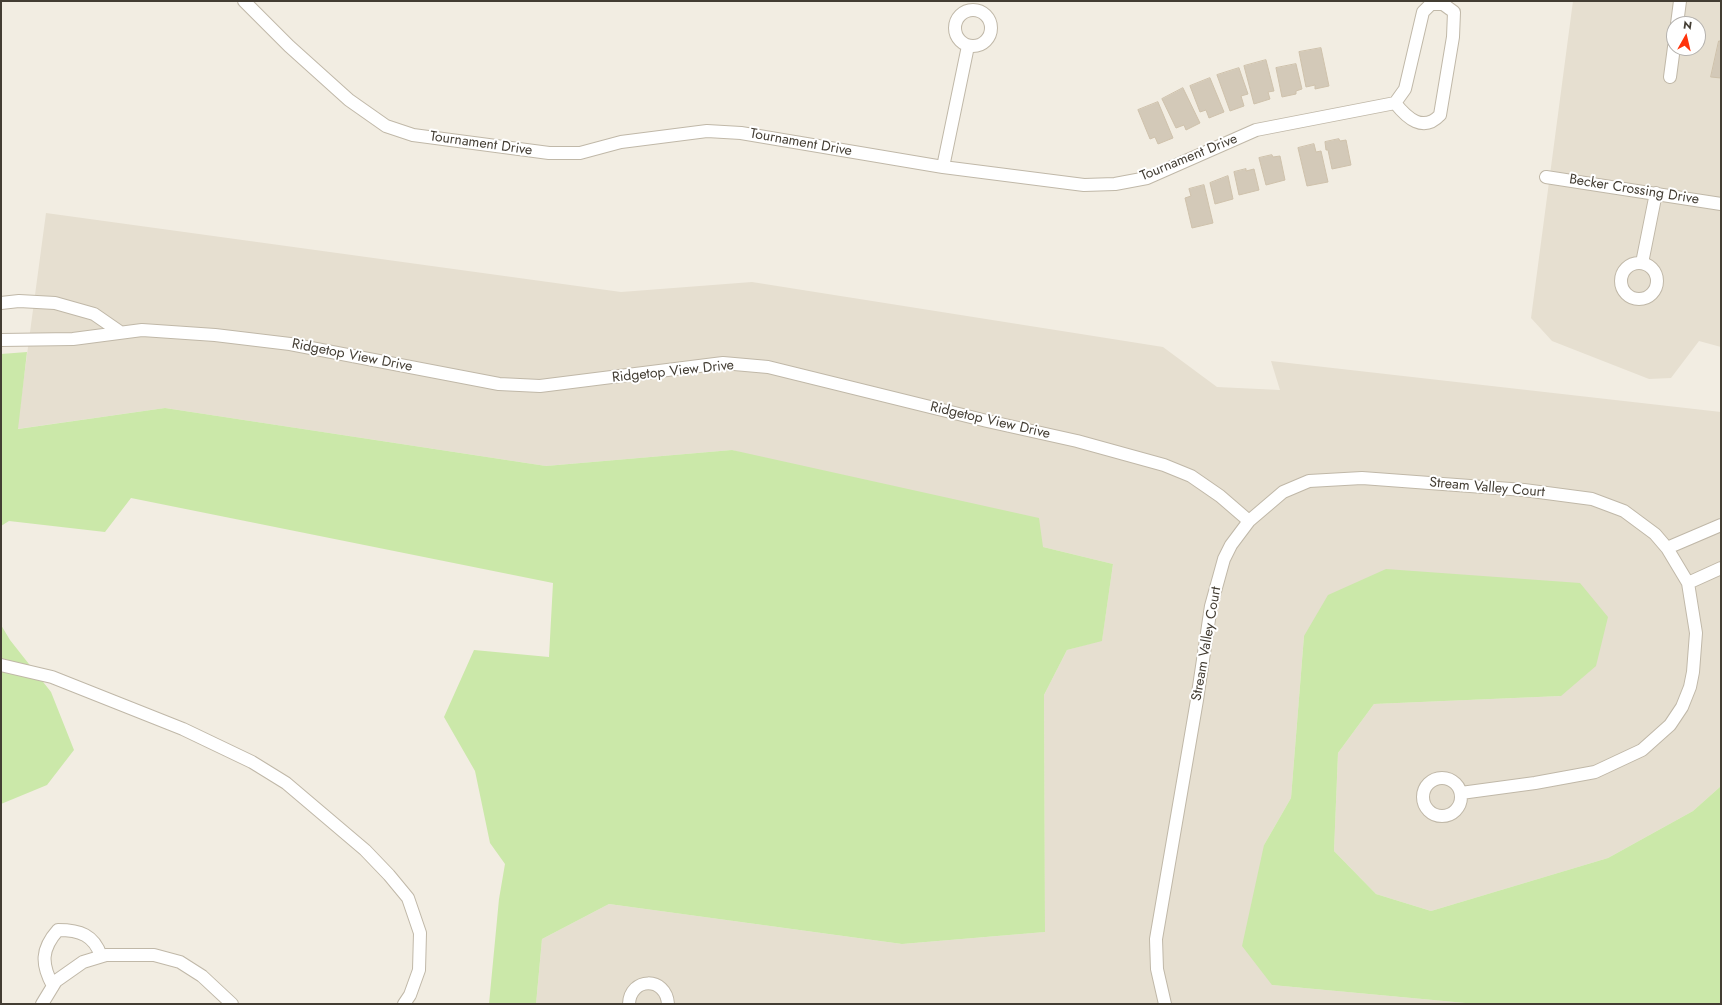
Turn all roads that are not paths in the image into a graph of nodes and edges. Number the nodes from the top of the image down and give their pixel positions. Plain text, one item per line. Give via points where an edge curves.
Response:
1 (244, 1) edge
2 (1680, 1) edge
3 (1678, 16) edge
4 (968, 46) dead end
5 (1673, 56) edge
6 (1670, 76) dead end
7 (1395, 103) junction
8 (943, 167) junction
9 (1546, 176) dead end
10 (1656, 193) junction
11 (1721, 204) edge
12 (1642, 263) dead end
13 (1, 303) edge
14 (120, 332) junction
15 (1, 340) edge
16 (1249, 521) junction
17 (1721, 525) edge
18 (1667, 548) junction
19 (1721, 568) edge
20 (1688, 583) junction
21 (1, 665) edge
22 (1461, 793) dead end
23 (102, 956) junction
24 (53, 986) junction
25 (42, 1004) edge
26 (232, 1004) edge
27 (404, 1004) edge
28 (629, 1004) edge
29 (668, 1004) edge
30 (1165, 1004) edge

1 - 8 street, Tournament Drive via 283,41 349,100 386,126 413,135 549,153 580,153 621,142 707,131 741,133
2 - 3 street
4 - 8 street
5 - 6 street
7 - 7 street via 1405,89 1423,12 1431,4 1443,4 1454,12 1453,37 1440,114 1434,121 1424,124 1406,116
7 - 8 street, Tournament Drive via 1256,130 1147,178 1115,184 1070,184
9 - 10 street, Becker Crossing Drive
10 - 11 street, Becker Crossing Drive
10 - 12 street
13 - 14 street via 54,303 94,314
14 - 15 street, Ridgetop View Drive via 73,338
14 - 16 street, Ridgetop View Drive via 156,330 290,344 499,384 540,386 723,364 768,367 1077,441 1164,465 1191,476
16 - 18 street, Stream Valley Court via 1283,492 1309,481 1362,478 1407,480 1524,490 1592,499 1624,511 1655,534
16 - 30 street, Stream Valley Court via 1224,559 1211,606 1156,939 1157,969
17 - 18 street
18 - 20 street, Stream Valley Court
19 - 20 street
20 - 22 street, Stream Valley Court via 1696,633 1693,672 1685,700 1670,725 1642,750 1595,772
21 - 27 street via 52,677 183,729 252,762 286,783 365,850 408,898 420,933 419,970
23 - 24 street via 83,962 56,981
23 - 24 street via 98,946 87,936 73,930 58,930 50,939 44,957 45,972
23 - 26 street via 154,955 180,962 202,976
24 - 25 street
28 - 29 street via 636,988 648,983 660,987 665,992

